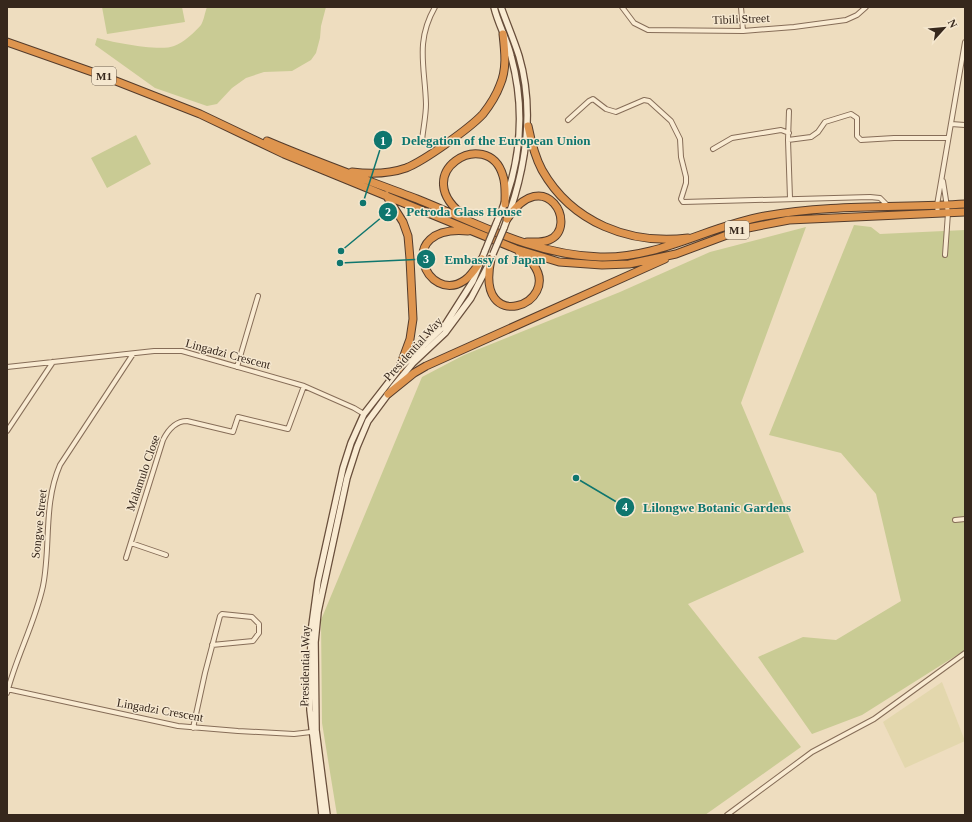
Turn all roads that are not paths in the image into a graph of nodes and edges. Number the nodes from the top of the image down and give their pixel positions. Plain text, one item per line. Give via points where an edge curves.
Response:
1 (435, 7) edge
2 (493, 7) edge
3 (501, 7) edge
4 (622, 7) edge
5 (741, 7) edge
6 (866, 7) edge
7 (743, 31) junction
8 (503, 34) junction
9 (7, 42) edge
10 (965, 42) edge
11 (960, 70) junction
12 (965, 70) edge
13 (789, 111) dead end
14 (568, 120) dead end
15 (950, 124) junction
16 (965, 125) edge
17 (528, 126) junction
18 (232, 129) junction
19 (789, 133) junction
20 (948, 138) junction
21 (788, 140) junction
22 (422, 142) dead end
23 (713, 149) dead end
24 (340, 170) junction
25 (943, 177) junction
26 (386, 195) junction
27 (790, 198) junction
28 (505, 204) junction
29 (965, 204) edge
30 (937, 205) junction
31 (947, 205) junction
32 (888, 206) junction
33 (965, 212) edge
34 (948, 213) junction
35 (938, 214) junction
36 (507, 219) junction
37 (476, 223) junction
38 (474, 231) junction
39 (699, 236) junction
40 (521, 243) junction
41 (516, 249) junction
42 (676, 254) junction
43 (945, 255) dead end
44 (492, 256) junction
45 (482, 259) junction
46 (258, 296) dead end
47 (133, 354) junction
48 (53, 362) junction
49 (7, 367) edge
50 (237, 367) junction
51 (399, 369) junction
52 (304, 386) junction
53 (388, 394) junction
54 (364, 414) junction
55 (7, 431) edge
56 (965, 519) edge
57 (955, 520) dead end
58 (131, 543) junction
59 (166, 556) dead end
60 (126, 558) dead end
61 (212, 645) junction
62 (965, 653) edge
63 (7, 690) edge
64 (194, 728) junction
65 (311, 732) junction
66 (322, 815) edge
67 (327, 815) edge
68 (727, 815) edge

1 - 22 street via 426,29 421,56 426,106
2 - 8 main road, Presidential Way
3 - 17 main road, Presidential Way via 519,57
4 - 7 street, Tibili Street via 634,23 648,30
5 - 7 street
6 - 7 street, Tibili Street via 851,18 832,23
8 - 24 highway via 504,70 493,101 482,115 424,159 406,168 363,173
8 - 28 main road, Presidential Way via 516,75 520,102 516,165
9 - 18 highway, M1 via 98,74
10 - 11 street
11 - 12 street
11 - 15 street
13 - 19 street
14 - 27 street via 593,99 606,109 616,112 638,101 649,101 671,121 680,139 680,157 686,183 681,200 683,202
15 - 16 street
15 - 20 street
17 - 36 main road, Presidential Way via 522,166
17 - 39 highway via 542,169 566,202 585,217 605,228 645,239 673,240
18 - 24 highway, M1 via 246,132
18 - 26 highway, M1 via 284,154
19 - 21 street
19 - 23 street via 782,130 732,138
20 - 21 street via 861,140 857,136 857,118 852,114 825,122 812,136
20 - 25 street
21 - 27 street
24 - 37 highway, M1
25 - 30 street
25 - 31 street
26 - 38 highway, M1
26 - 51 highway via 404,222 410,259 414,319
27 - 32 street via 880,198
28 - 37 highway via 503,175 494,162 479,153 459,157 447,168 444,192 456,208
28 - 45 main road, Presidential Way, bridge
29 - 31 highway, M1
30 - 31 highway, M1
30 - 32 highway, M1
30 - 35 street
31 - 34 street
32 - 39 highway, M1 via 781,213 741,221
33 - 34 highway, M1
34 - 35 highway, M1
34 - 43 street
35 - 42 highway, M1 via 782,220 743,229
36 - 40 highway via 526,198 545,197 557,206 561,220 553,237 540,242
36 - 44 main road, Presidential Way, bridge
37 - 40 highway, M1
38 - 41 highway, M1
38 - 45 highway via 448,230 435,234 424,250 423,264 432,279 438,283 452,285 465,280
39 - 40 highway, M1 via 655,251 602,258 561,254
41 - 42 highway, M1 via 559,262 602,265 629,264
41 - 44 highway via 532,264 538,280 535,294 523,304 508,306 494,299 488,285
42 - 53 highway via 426,366
44 - 53 main road, Presidential Way via 471,298 445,333 413,363
45 - 51 main road, Presidential Way via 473,281 445,325
46 - 50 street
47 - 48 street, Lingadzi Crescent
47 - 50 street, Lingadzi Crescent via 182,351
47 - 63 street, Songwe Street via 55,476 50,495 42,587
48 - 49 street, Lingadzi Crescent
48 - 55 street
50 - 52 street, Lingadzi Crescent
51 - 54 main road, Presidential Way
52 - 54 street, Lingadzi Crescent
52 - 58 street, Malamulo Close via 288,429 238,417 232,432 187,421 176,423 163,440
53 - 67 main road, Presidential Way via 368,421 347,478 318,612 315,665 316,730
54 - 65 main road, Presidential Way via 343,468 314,606 310,654
56 - 57 street
58 - 59 street
58 - 60 street, Malamulo Close
61 - 61 street via 222,614 252,617 259,624 259,633 253,640
61 - 64 street
62 - 68 street via 868,723 812,752
63 - 64 street, Lingadzi Crescent
64 - 65 street, Lingadzi Crescent via 294,734
65 - 66 main road, Presidential Way

